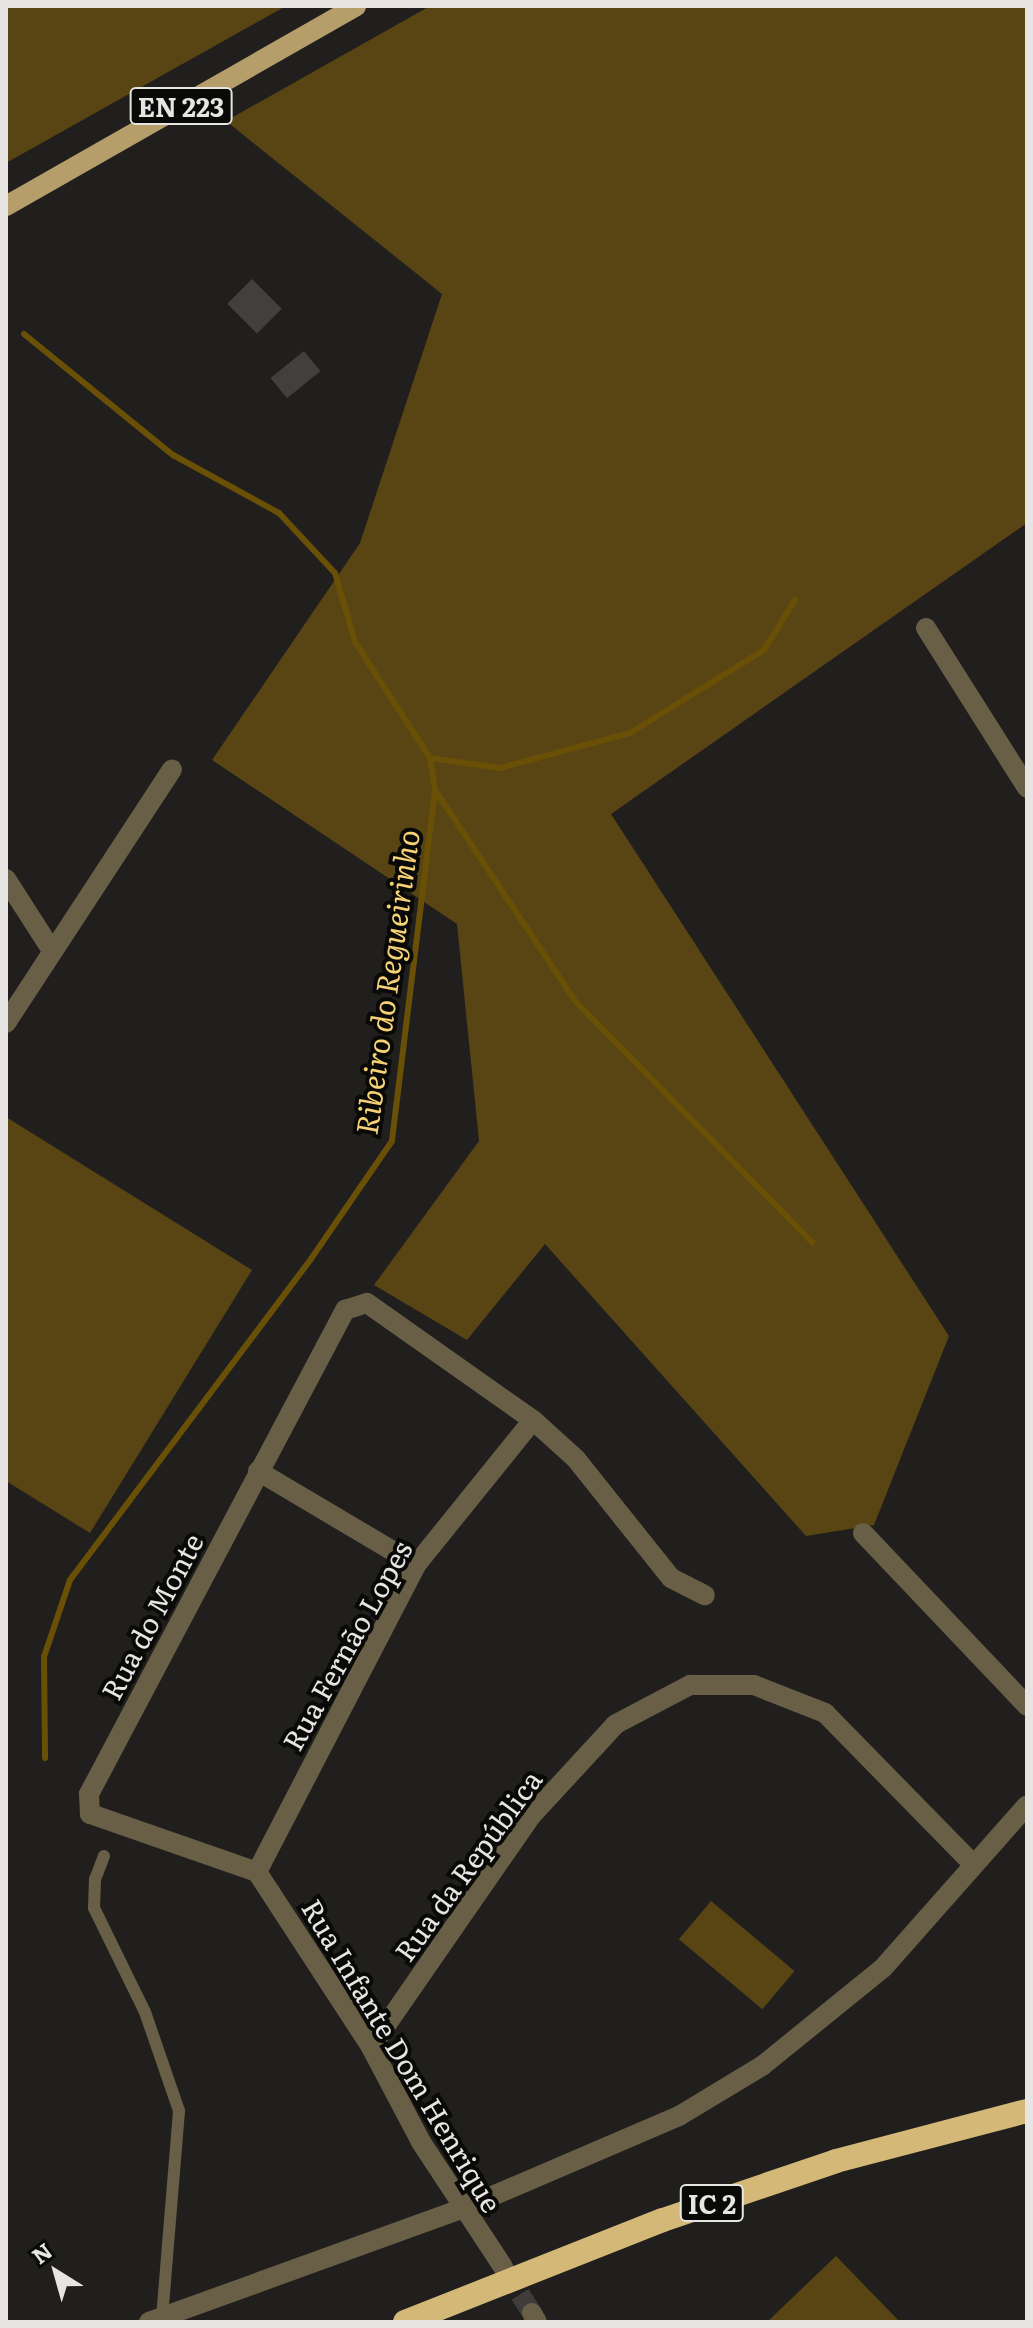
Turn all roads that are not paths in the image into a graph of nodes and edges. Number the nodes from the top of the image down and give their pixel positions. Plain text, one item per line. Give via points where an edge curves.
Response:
1 (356, 6) edge
2 (6, 206) edge
3 (926, 628) dead end
4 (172, 769) dead end
5 (1027, 788) edge
6 (6, 879) edge
7 (51, 949) junction
8 (6, 1023) edge
9 (533, 1420) junction
10 (258, 1471) junction
11 (863, 1533) dead end
12 (416, 1565) junction
13 (705, 1595) dead end
14 (1027, 1706) edge
15 (1027, 1805) edge
16 (104, 1856) dead end
17 (972, 1863) junction
18 (257, 1872) junction
19 (371, 2047) junction
20 (1027, 2111) edge
21 (1027, 2124) edge
22 (462, 2209) junction
23 (503, 2267) tunnel mouth
24 (155, 2320) edge
25 (405, 2322) edge
26 (448, 2322) edge

1 - 2 main road, EN 223
3 - 5 street
4 - 7 street
6 - 7 street
7 - 8 street
9 - 10 street, Rua do Monte via 367,1303 345,1310
9 - 12 street, Rua Fernão Lopes
9 - 13 street via 576,1459 671,1578
10 - 12 street
10 - 18 street, Rua do Monte via 89,1794 90,1814
11 - 14 street
12 - 18 street, Rua Fernão Lopes
15 - 17 street
16 - 24 lane via 95,1879 94,1908 145,2012 179,2111
17 - 19 street, Rua da República via 825,1713 754,1685 690,1685 616,1724 531,1816
17 - 22 street via 883,1968 762,2066 679,2116
18 - 19 street, Rua Infante Dom Henrique
19 - 22 street, Rua Infante Dom Henrique
20 - 25 highway, IC 2 via 836,2161 663,2220
21 - 26 highway, IC 2 via 841,2172 670,2232
22 - 23 street, Rua Infante Dom Henrique
22 - 24 street

